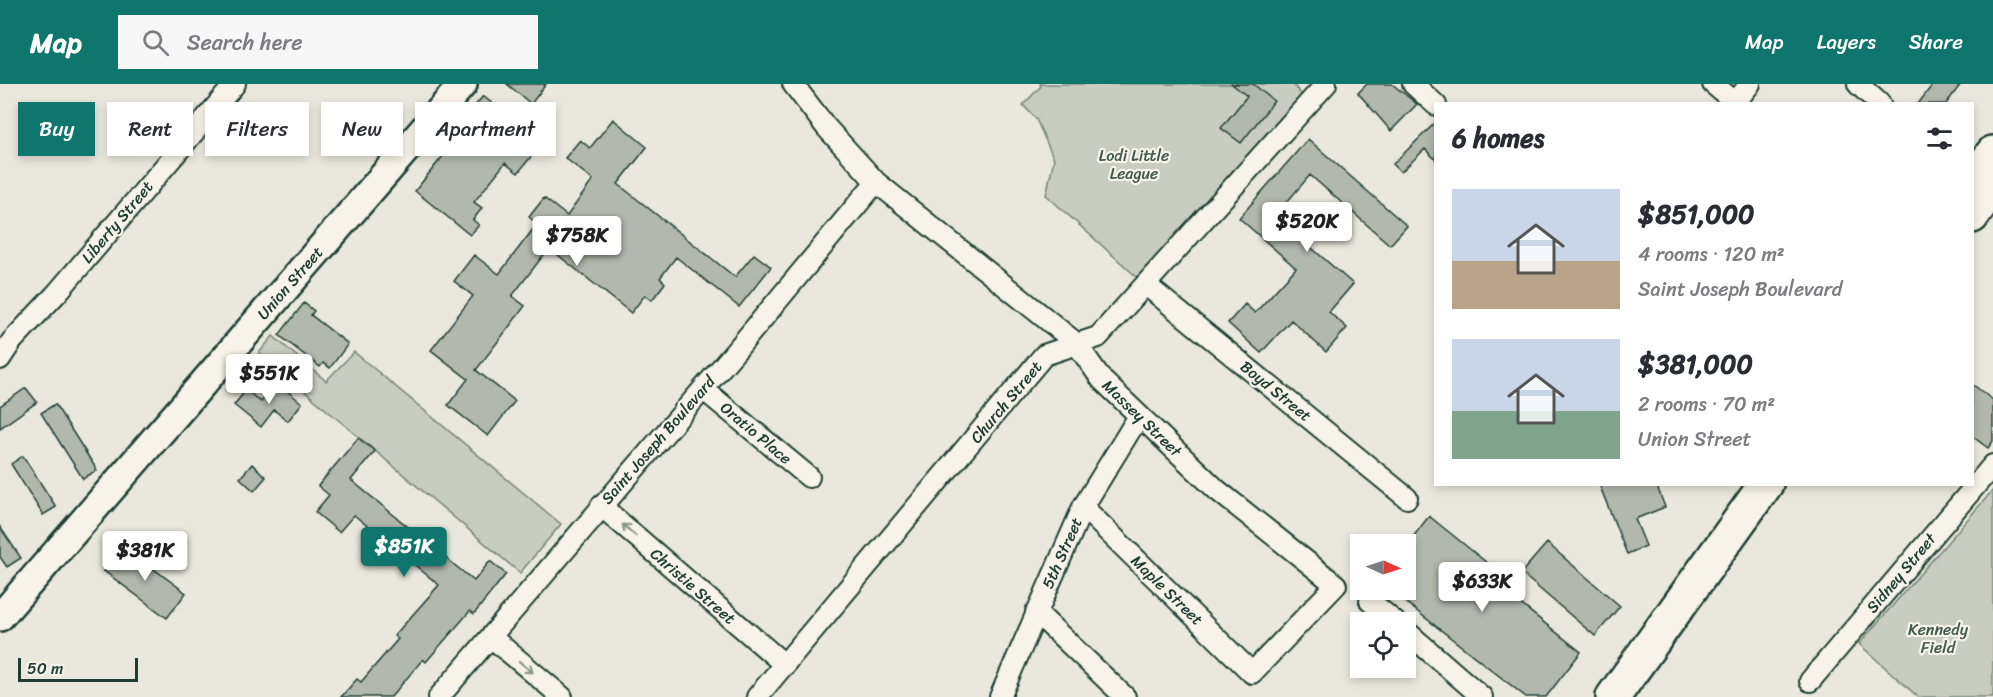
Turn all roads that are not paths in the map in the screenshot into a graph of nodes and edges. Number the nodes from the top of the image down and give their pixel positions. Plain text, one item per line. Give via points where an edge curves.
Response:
1 (235, 84) edge
2 (793, 84) edge
3 (1326, 84) edge
4 (1413, 84) edge
5 (1713, 84) edge
6 (1750, 84) edge
7 (1858, 84) edge
8 (456, 87) edge
9 (1734, 102) edge
10 (1736, 102) edge
11 (1878, 102) edge
12 (1434, 103) edge
13 (1993, 153) edge
14 (876, 182) junction
15 (1983, 200) edge
16 (1146, 285) junction
17 (1076, 343) junction
18 (0, 359) edge
19 (703, 389) junction
20 (1139, 416) junction
21 (1993, 465) edge
22 (809, 477) dead end
23 (1766, 486) edge
24 (1789, 486) edge
25 (1407, 498) dead end
26 (602, 506) junction
27 (1083, 507) junction
28 (1370, 601) dead end
29 (1036, 612) junction
30 (1383, 612) edge
31 (0, 617) edge
32 (491, 638) junction
33 (1416, 640) edge
34 (785, 665) junction
35 (1252, 673) joint
36 (1810, 681) dead end
37 (438, 697) edge
38 (562, 697) edge
39 (757, 697) edge
40 (1000, 697) edge
41 (1125, 697) edge
42 (1482, 697) edge
43 (1613, 697) edge
44 (1638, 697) edge

1 - 18 street, Liberty Street
2 - 14 street, Massey Street via 826,128
3 - 16 street, Church Street
4 - 12 street
5 - 9 street
6 - 10 street
7 - 11 street
8 - 31 street, Union Street
13 - 15 highway
14 - 17 street, Massey Street
14 - 19 street, Saint Joseph Boulevard
16 - 17 street, Church Street via 1098,337
16 - 25 street, Boyd Street
17 - 20 street, Massey Street via 1102,380
17 - 34 street, Church Street via 1044,355
19 - 22 street, Oratio Place
19 - 26 street, Saint Joseph Boulevard
20 - 27 street, 5th Street
20 - 35 street, Massey Street via 1217,490 1336,585
21 - 36 street, Sidney Street
23 - 43 highway
24 - 44 highway
26 - 32 street, Saint Joseph Boulevard
34 -> 26 street, Christie Street
27 - 29 street, 5th Street
27 - 35 street, Maple Street
28 - 30 street
29 - 40 street, 5th Street
29 - 41 street
32 - 37 street, Saint Joseph Boulevard
32 -> 38 street
33 - 42 street
34 - 39 street, Church Street

